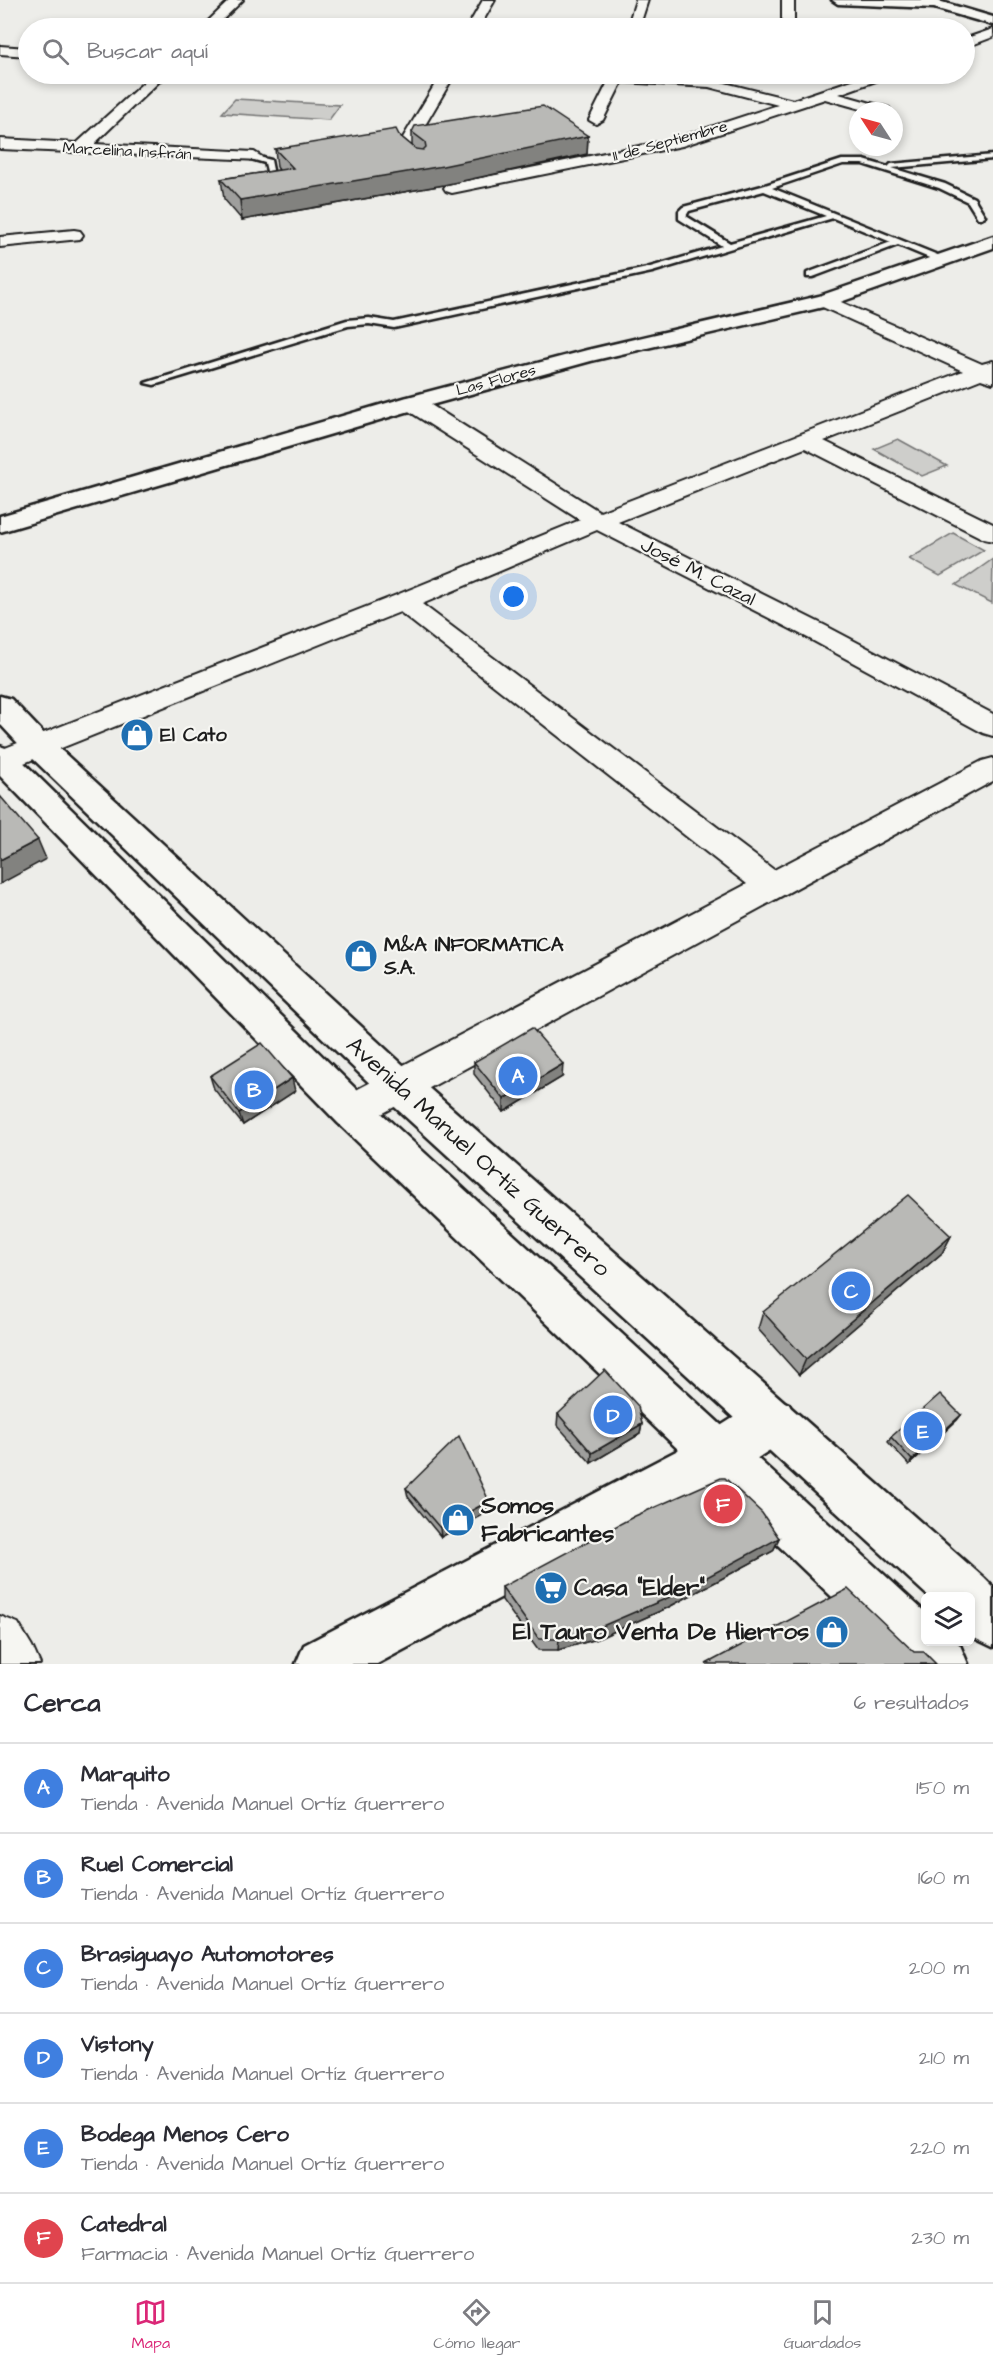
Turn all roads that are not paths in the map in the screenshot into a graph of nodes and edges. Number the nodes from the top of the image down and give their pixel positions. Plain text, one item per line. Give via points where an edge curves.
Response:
1 (237, 0) edge
2 (489, 0) edge
3 (642, 0) edge
4 (788, 0) edge
5 (838, 0) edge
6 (935, 2) edge
7 (218, 18) edge
8 (479, 18) edge
9 (636, 18) edge
10 (788, 18) edge
11 (993, 21) edge
12 (993, 33) edge
13 (975, 40) edge
14 (0, 50) edge
15 (18, 51) edge
16 (149, 84) edge
17 (443, 84) edge
18 (615, 84) edge
19 (713, 84) edge
20 (854, 84) edge
21 (825, 94) junction
22 (853, 102) edge
23 (794, 105) junction
24 (596, 120) dead end
25 (0, 144) edge
26 (80, 149) junction
27 (409, 151) edge
28 (254, 157) joint
29 (993, 157) edge
30 (882, 167) junction
31 (271, 173) edge
32 (452, 188) edge
33 (765, 188) junction
34 (836, 215) junction
35 (981, 216) dead end
36 (74, 235) dead end
37 (0, 242) edge
38 (899, 242) junction
39 (993, 242) edge
40 (730, 247) junction
41 (942, 260) junction
42 (810, 275) dead end
43 (825, 301) junction
44 (989, 372) edge
45 (150, 382) dead end
46 (412, 403) junction
47 (806, 440) junction
48 (598, 520) junction
49 (0, 524) edge
50 (993, 534) edge
51 (403, 602) junction
52 (0, 706) edge
53 (993, 726) edge
54 (14, 755) edge
55 (993, 768) edge
56 (773, 887) junction
57 (400, 1087) junction
58 (352, 1111) junction
59 (772, 1421) junction
60 (720, 1454) junction
61 (962, 1592) edge
62 (975, 1605) edge
63 (993, 1621) edge
64 (0, 1641) edge
65 (14, 1664) edge
66 (324, 1664) edge
67 (941, 1664) edge

1 - 7 street
2 - 8 street
3 - 9 street
4 - 10 street
5 - 6 street
6 - 11 street
12 - 13 street
14 - 15 street
16 - 26 street
17 - 27 street
18 - 24 street
19 - 23 street
20 - 21 street, 11 de Septiembre
21 - 22 street
21 - 23 street, 11 de Septiembre
23 - 32 street, 11 de Septiembre via 655,148
25 - 26 street, Marcelina Insfrán
26 - 28 street, Marcelina Insfrán
28 - 31 lane via 268,162
29 - 30 lane
30 - 33 lane via 842,162
30 - 35 lane via 942,186 971,200
33 - 34 lane
33 - 40 lane via 682,213 682,217
34 - 38 lane
34 - 40 lane
36 - 37 street
38 - 41 lane
38 - 42 lane
39 - 41 street, Las Flores
40 - 45 lane via 649,270 394,325 358,320
41 - 43 street, Las Flores
43 - 44 street
43 - 46 street, Las Flores via 587,356
44 - 47 street
46 - 48 street, José M. Cazal
46 - 49 street, Las Flores
47 - 48 street
47 - 50 street
48 - 51 street
48 - 53 street, José M. Cazal
51 - 54 street
51 - 56 street
52 - 54 street, Avenida Manuel Ortíz Guerrero
54 - 57 street, Avenida Manuel Ortíz Guerrero
54 - 58 street, Avenida Manuel Ortíz Guerrero
55 - 56 street
56 - 57 street
57 - 58 street
57 - 59 street, Avenida Manuel Ortíz Guerrero
58 - 60 street, Avenida Manuel Ortíz Guerrero
59 - 60 street
59 - 61 street, Avenida Manuel Ortíz Guerrero
60 - 66 street
60 - 67 street, Avenida Manuel Ortíz Guerrero
62 - 63 street
64 - 65 street

